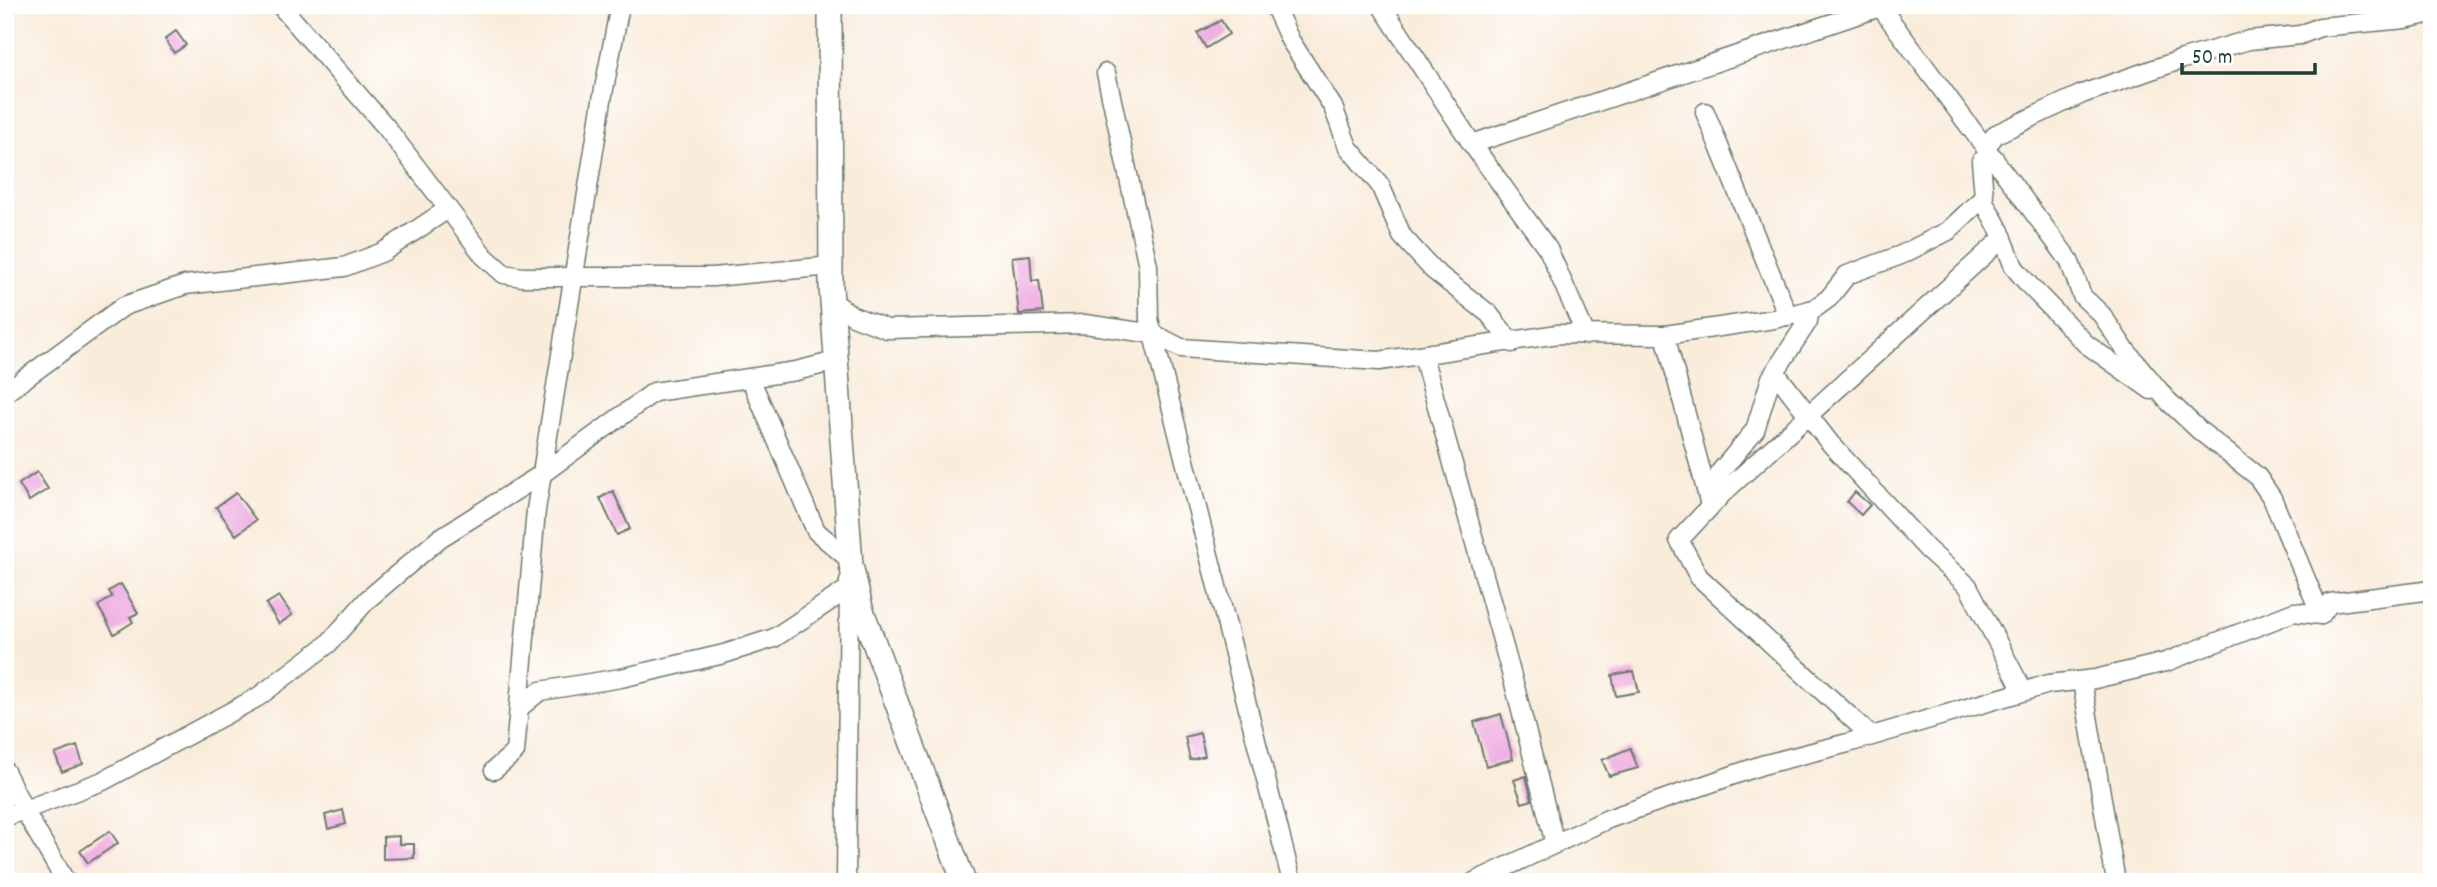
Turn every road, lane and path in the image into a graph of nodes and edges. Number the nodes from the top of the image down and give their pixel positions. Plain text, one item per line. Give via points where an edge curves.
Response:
1 (280, 5) edge
2 (620, 5) edge
3 (830, 5) edge
4 (1274, 5) edge
5 (1381, 5) edge
6 (1880, 6) edge
7 (2432, 13) edge
8 (1106, 73) dead end
9 (1705, 112) dead end
10 (1472, 144) junction
11 (1990, 152) junction
12 (1982, 198) junction
13 (448, 209) junction
14 (2003, 238) junction
15 (831, 266) junction
16 (574, 275) junction
17 (832, 302) junction
18 (1810, 310) junction
19 (1788, 316) junction
20 (1154, 334) junction
21 (1586, 335) junction
22 (1665, 335) junction
23 (1512, 343) junction
24 (1423, 356) junction
25 (836, 361) junction
26 (1775, 372) junction
27 (750, 378) junction
28 (5, 393) edge
29 (2167, 400) junction
30 (1807, 416) junction
31 (542, 474) junction
32 (1723, 493) junction
33 (1710, 505) junction
34 (850, 575) junction
35 (2432, 590) edge
36 (2321, 615) junction
37 (2082, 681) junction
38 (2023, 691) junction
39 (519, 708) junction
40 (1871, 736) junction
41 (494, 770) dead end
42 (5, 771) edge
43 (24, 810) junction
44 (5, 817) edge
45 (1555, 844) junction
46 (66, 882) edge
47 (846, 882) edge
48 (964, 882) edge
49 (1292, 882) edge
50 (1474, 882) edge
51 (2116, 882) edge

1 - 13 street via 386,127
2 - 16 street
3 - 15 street
4 - 23 street via 1290,40 1333,107 1348,147 1380,186 1402,236 1433,270 1489,314
5 - 10 street
6 - 10 street
6 - 11 street
7 - 11 street via 2249,40 2182,59 2082,94 1996,134
8 - 20 street via 1148,266 1149,319
9 - 19 street
10 - 21 street via 1548,249
11 - 12 street via 1981,161
11 - 29 street via 2069,260 2082,296
12 - 14 street
12 - 18 street via 1948,231 1847,275 1829,298
13 - 16 street via 504,274
13 - 28 street via 383,252 344,267 185,285 124,306
14 - 29 street via 2014,267 2068,328 2106,361
14 - 30 street
15 - 16 street via 713,277
15 - 17 street
16 - 31 street
17 - 20 street via 887,329 1085,324
17 - 25 street
18 - 19 street
18 - 26 street via 1808,321
19 - 22 street
20 - 24 street via 1181,348 1378,361
20 - 49 street
21 - 22 street
21 - 23 street via 1558,334
22 - 33 street
23 - 24 street
24 - 45 street
25 - 27 street
25 - 34 street
26 - 30 street
26 - 32 street via 1755,430 1720,472
27 - 31 street via 654,392
27 - 34 street via 816,531
29 - 36 street via 2257,476 2272,498
30 - 32 street
30 - 38 street via 1927,549 1968,586
31 - 39 street
31 - 43 street via 440,538 368,599 328,644 258,697 103,780
32 - 33 street
33 - 40 street via 1679,540 1699,577
34 - 39 street via 774,638 685,663 540,691
34 - 47 street
34 - 48 street
35 - 36 street via 2330,603
36 - 37 street via 2294,612 2166,662
37 - 38 street
37 - 51 street
38 - 40 street
39 - 41 street via 515,751
40 - 45 street via 1742,771 1621,814
42 - 43 street
43 - 44 street
43 - 46 street
45 - 50 street

